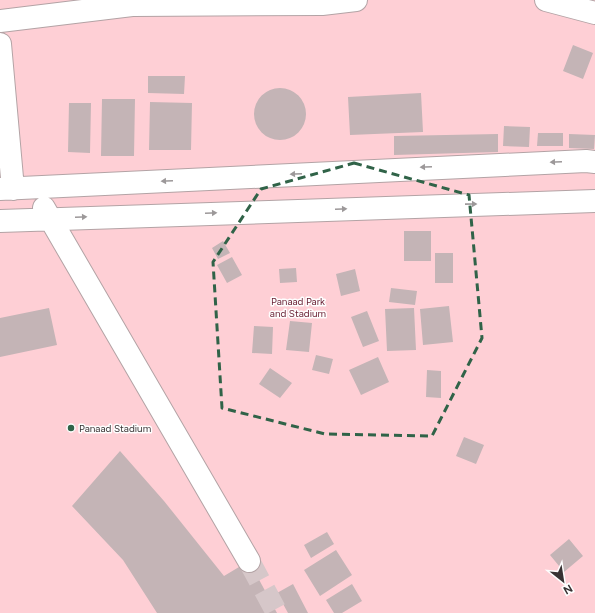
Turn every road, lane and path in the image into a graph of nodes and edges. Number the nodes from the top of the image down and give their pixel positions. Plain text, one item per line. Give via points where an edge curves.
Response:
1 (356, 0) edge
2 (546, 0) edge
3 (323, 2) edge
4 (132, 3) edge
5 (595, 13) edge
6 (0, 21) edge
7 (0, 44) edge
8 (595, 162) edge
9 (16, 189) edge
10 (595, 201) edge
11 (49, 218) junction
12 (0, 221) edge
13 (249, 561) tunnel mouth

1 - 3 street
2 - 5 street
3 - 4 street
4 - 6 street
7 - 9 street
8 -> 9 street via 418,168
9 - 11 street
11 -> 10 street
11 - 12 street
11 - 13 street

